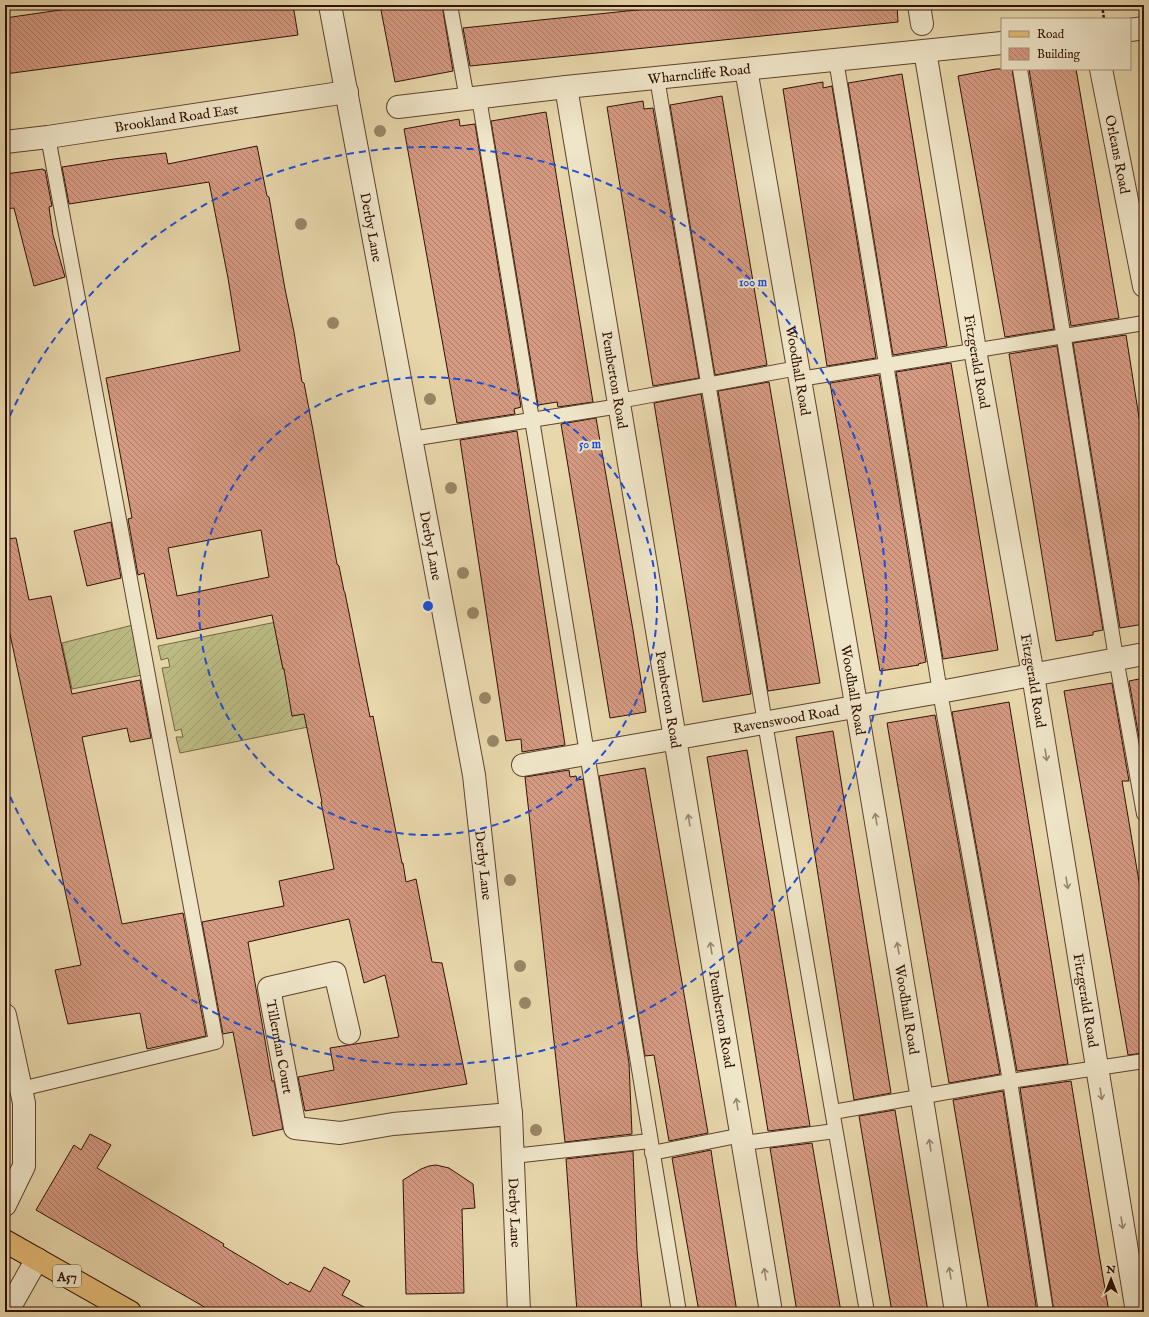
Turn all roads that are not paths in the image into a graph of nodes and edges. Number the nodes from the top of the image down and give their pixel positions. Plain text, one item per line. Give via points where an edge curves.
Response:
1 (330, 5) edge
2 (450, 5) edge
3 (1144, 28) edge
4 (1131, 30) edge
5 (1001, 43) edge
6 (925, 51) junction
7 (836, 60) junction
8 (746, 69) junction
9 (1020, 70) edge
10 (1101, 70) edge
11 (658, 78) junction
12 (566, 87) junction
13 (347, 92) junction
14 (473, 99) junction
15 (398, 108) dead end
16 (48, 137) junction
17 (5, 142) edge
18 (1144, 286) edge
19 (1144, 322) edge
20 (1064, 336) junction
21 (975, 350) junction
22 (886, 365) junction
23 (799, 373) junction
24 (708, 385) junction
25 (620, 403) junction
26 (532, 420) junction
27 (411, 439) junction
28 (1144, 654) edge
29 (1116, 658) junction
30 (1033, 675) junction
31 (940, 692) junction
32 (857, 707) junction
33 (765, 723) junction
34 (676, 738) junction
35 (586, 754) junction
36 (523, 765) dead end
37 (1144, 814) edge
38 (5, 1015) edge
39 (349, 1033) dead end
40 (1144, 1061) edge
41 (1097, 1068) junction
42 (1010, 1081) junction
43 (21, 1089) junction
44 (923, 1096) junction
45 (833, 1112) junction
46 (511, 1114) junction
47 (835, 1131) junction
48 (743, 1139) junction
49 (651, 1147) junction
50 (513, 1156) junction
51 (5, 1205) edge
52 (5, 1241) edge
53 (37, 1259) junction
54 (7, 1312) edge
55 (130, 1312) edge
56 (519, 1312) edge
57 (679, 1312) edge
58 (771, 1312) edge
59 (867, 1312) edge
60 (956, 1312) edge
61 (1046, 1312) edge
62 (1137, 1312) edge

1 - 13 street, Derby Lane
2 - 14 lane
3 - 4 street
5 - 6 street, Wharncliffe Road
6 - 7 street, Wharncliffe Road
6 - 21 street, Fitzgerald Road
7 - 8 street, Wharncliffe Road
7 - 22 lane
8 - 11 street, Wharncliffe Road
8 - 23 street, Woodhall Road
9 - 20 lane
10 - 18 street, Orleans Road
11 - 12 street, Wharncliffe Road
11 - 24 lane
12 - 14 street, Wharncliffe Road
12 - 25 street, Pemberton Road
13 - 16 street, Brookland Road East
13 - 27 street, Derby Lane
14 - 15 street, Wharncliffe Road
14 - 26 lane
16 - 17 street, Brookland Road East
16 - 43 lane via 216,1042
19 - 20 lane
20 - 21 lane
20 - 29 lane
21 - 22 lane
21 - 30 street, Fitzgerald Road
22 - 23 lane
22 - 31 lane
23 - 24 lane
23 - 32 street, Woodhall Road
24 - 25 lane
24 - 33 lane
25 - 26 lane
25 - 34 street, Pemberton Road
26 - 27 lane
26 - 35 lane
27 - 46 street, Derby Lane via 474,775
28 - 29 street, Ravenswood Road
29 - 30 street, Ravenswood Road
29 - 37 lane
30 - 31 street, Ravenswood Road
30 -> 41 street, Fitzgerald Road
31 - 32 street, Ravenswood Road
31 - 42 lane
32 - 33 street, Ravenswood Road
44 -> 32 street, Woodhall Road
33 - 34 street, Ravenswood Road
33 - 45 lane
34 - 35 street, Ravenswood Road
48 -> 34 street, Pemberton Road
35 - 36 street, Ravenswood Road
35 - 49 lane
38 - 43 street
39 - 46 street, Tillerman Court via 335,973 269,988 295,1128 340,1133 393,1124
40 - 41 lane
41 - 42 lane
41 -> 62 street, Fitzgerald Road
42 - 44 lane
42 - 61 lane
43 - 51 street via 24,1102 24,1166
44 - 45 lane
60 -> 44 street, Woodhall Road
45 - 47 lane
46 - 50 street, Derby Lane
47 - 48 lane
47 - 59 lane
48 - 49 lane
58 -> 48 street, Pemberton Road
49 - 50 lane
49 - 57 lane
50 - 56 street, Derby Lane
52 - 53 main road, A57
53 - 54 street
53 - 55 main road, A57

